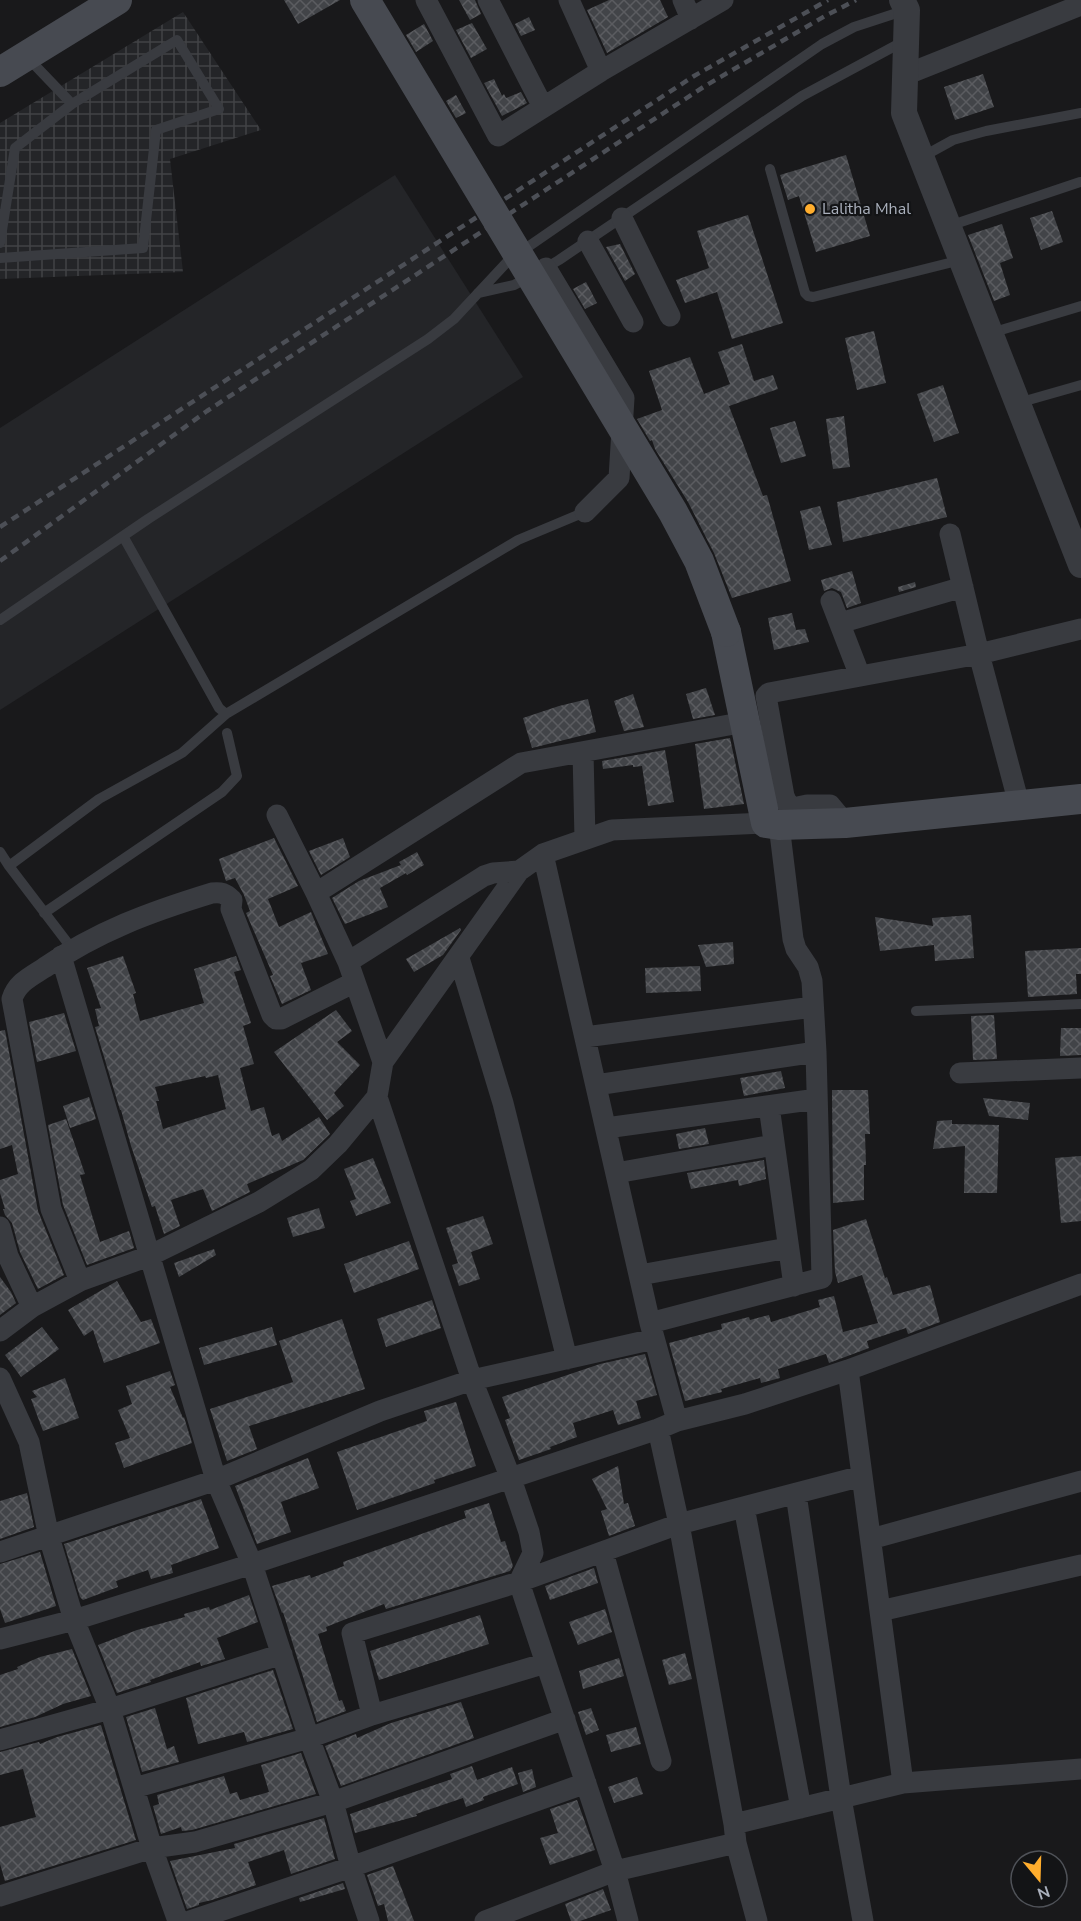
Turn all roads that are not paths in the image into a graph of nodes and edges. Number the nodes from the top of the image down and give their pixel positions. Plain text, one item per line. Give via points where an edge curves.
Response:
1 (117, 0) edge
2 (365, 0) edge
3 (426, 0) edge
4 (488, 0) edge
5 (569, 0) edge
6 (723, 0) edge
7 (904, 5) edge
8 (1081, 5) edge
9 (687, 10) edge
10 (906, 40) junction
11 (25, 56) junction
12 (601, 71) junction
13 (0, 72) edge
14 (905, 75) junction
15 (72, 104) junction
16 (543, 107) junction
17 (1081, 113) edge
18 (922, 157) junction
19 (770, 169) dead end
20 (1080, 182) edge
21 (622, 218) junction
22 (949, 226) junction
23 (588, 241) junction
24 (0, 243) edge
25 (0, 258) edge
26 (962, 260) junction
27 (546, 268) junction
28 (478, 293) junction
29 (1081, 306) edge
30 (670, 316) dead end
31 (633, 322) dead end
32 (991, 334) junction
33 (1081, 385) edge
34 (1018, 403) junction
35 (585, 512) joint
36 (950, 534) dead end
37 (123, 536) junction
38 (1081, 565) edge
39 (963, 587) junction
40 (831, 601) dead end
41 (0, 620) edge
42 (840, 623) junction
43 (1081, 629) edge
44 (979, 654) junction
45 (860, 676) junction
46 (226, 714) junction
47 (745, 722) junction
48 (227, 733) dead end
49 (583, 752) junction
50 (1081, 798) edge
51 (1018, 804) junction
52 (277, 815) dead end
53 (844, 823) junction
54 (772, 824) junction
55 (585, 839) junction
56 (0, 852) edge
57 (543, 854) junction
58 (9, 866) junction
59 (519, 871) junction
60 (315, 893) junction
61 (44, 913) junction
62 (67, 953) junction
63 (459, 958) junction
64 (348, 962) junction
65 (355, 982) junction
66 (1081, 1004) edge
67 (813, 1007) junction
68 (916, 1011) dead end
69 (585, 1037) junction
70 (816, 1052) junction
71 (382, 1062) junction
72 (1081, 1068) edge
73 (960, 1073) dead end
74 (596, 1085) junction
75 (377, 1097) junction
76 (817, 1099) junction
77 (769, 1106) junction
78 (606, 1128) junction
79 (774, 1145) junction
80 (616, 1173) junction
81 (0, 1227) edge
82 (788, 1248) junction
83 (149, 1256) junction
84 (639, 1275) junction
85 (80, 1281) junction
86 (1081, 1284) edge
87 (794, 1286) junction
88 (32, 1307) junction
89 (0, 1331) edge
90 (652, 1331) junction
91 (567, 1359) junction
92 (848, 1370) junction
93 (0, 1378) edge
94 (472, 1380) junction
95 (667, 1425) junction
96 (862, 1476) junction
97 (511, 1479) junction
98 (216, 1480) junction
99 (1081, 1480) edge
100 (796, 1494) junction
101 (744, 1507) junction
102 (679, 1524) junction
103 (49, 1537) junction
104 (871, 1539) junction
105 (0, 1552) edge
106 (603, 1552) junction
107 (252, 1564) junction
108 (1081, 1565) edge
109 (519, 1582) junction
110 (880, 1611) junction
111 (74, 1620) junction
112 (0, 1639) edge
113 (282, 1654) junction
114 (546, 1663) junction
115 (111, 1709) junction
116 (372, 1714) junction
117 (565, 1719) junction
118 (309, 1738) junction
119 (0, 1740) edge
120 (662, 1761) dead end
121 (1081, 1769) edge
122 (586, 1783) junction
123 (903, 1783) junction
124 (134, 1788) junction
125 (841, 1798) junction
126 (333, 1802) junction
127 (801, 1808) junction
128 (735, 1834) junction
129 (152, 1848) junction
130 (351, 1867) junction
131 (615, 1871) junction
132 (0, 1896) edge
133 (178, 1921) edge
134 (190, 1921) edge
135 (369, 1921) edge
136 (485, 1921) edge
137 (628, 1921) edge
138 (757, 1921) edge
139 (863, 1921) edge

1 - 11 main road
2 - 47 main road, bridge via 699,561 726,632
3 - 16 street via 498,136
4 - 16 street
5 - 12 street
6 - 9 street
7 - 10 street
7 - 28 lane via 822,44 508,260
8 - 14 street
9 - 12 street
10 - 14 street
10 - 21 lane via 802,96
11 - 13 main road
11 - 15 lane
12 - 16 street
14 - 18 street via 904,112
15 - 24 lane via 15,148
15 - 25 lane via 177,40 219,108 156,130 143,248
17 - 18 lane via 953,140
18 - 22 street
19 - 26 lane via 808,296
20 - 22 lane
21 - 23 lane
21 - 30 street
22 - 26 street
23 - 27 lane
23 - 31 street
26 - 32 street
27 - 28 lane via 514,285
27 - 35 street via 624,398 619,478
28 - 37 lane via 428,339
29 - 32 lane
32 - 34 street
33 - 34 lane
34 - 38 street
35 - 46 lane via 518,540
36 - 39 street
37 - 41 lane
37 - 46 lane via 219,708
39 - 42 street
39 - 44 street
40 - 42 street
42 - 45 street
43 - 44 street
44 - 45 street
44 - 51 street
45 - 53 street via 769,693 765,698 788,805 830,805
46 - 58 lane via 182,753 99,799
47 - 49 street
47 - 54 main road
48 - 61 lane via 237,776 222,792
49 - 55 street
49 - 60 street via 521,764
50 - 51 main road
51 - 53 main road
52 - 60 street
53 - 54 main road
54 - 55 street via 612,830
54 - 67 street via 793,939 811,974
55 - 57 street
56 - 58 lane
57 - 59 street
57 - 69 street
58 - 61 lane
59 - 63 street
59 - 64 street via 484,876
60 - 64 street
61 - 62 lane
62 - 65 street via 108,930 159,909 220,892 232,900 231,909 249,959 276,1019
62 - 83 street
62 - 85 street via 22,982 12,999 51,1209
63 - 71 street
63 - 91 street via 503,1103
64 - 65 street
65 - 71 street
66 - 68 lane
67 - 69 street
67 - 70 street
69 - 74 street
70 - 74 street
70 - 76 street
71 - 75 street
72 - 73 street
74 - 78 street
75 - 83 street via 311,1170 259,1202
75 - 94 street
76 - 77 street
76 - 87 street via 822,1278
77 - 78 street
77 - 79 street
78 - 80 street
79 - 80 street
79 - 82 street
80 - 84 street
81 - 88 street via 8,1256
82 - 84 street
82 - 87 street
83 - 85 street
83 - 98 street
84 - 90 street
85 - 88 street
86 - 92 street
87 - 90 street
88 - 89 street
90 - 91 street
90 - 95 street
91 - 94 street
92 - 95 street
92 - 96 street
93 - 103 street via 29,1442
94 - 97 street
94 - 98 street via 380,1411
95 - 97 street
95 - 102 street
96 - 100 street
96 - 104 street
97 - 107 street
97 - 109 street via 533,1553
98 - 103 street
98 - 107 street
99 - 104 street
100 - 101 street
100 - 125 street
101 - 102 street
101 - 127 street
102 - 106 street
102 - 128 street
103 - 105 street
103 - 111 street
104 - 110 street
106 - 109 street
106 - 120 street
107 - 111 street
107 - 113 street
108 - 110 street
109 - 114 street
109 - 116 street via 352,1633
110 - 123 street
111 - 112 street
111 - 115 street
113 - 115 street
113 - 118 street
114 - 116 street
114 - 117 street
115 - 119 street
115 - 124 street
116 - 118 street
117 - 122 street
117 - 126 street
118 - 124 street
118 - 126 street
121 - 123 street
122 - 130 street
122 - 131 street
123 - 125 street
124 - 129 street
125 - 127 street
125 - 139 street
126 - 129 street via 195,1842
126 - 130 street
127 - 128 street
128 - 131 street
128 - 138 street
129 - 132 street
129 - 133 street
130 - 134 street
130 - 135 street
131 - 136 street
131 - 137 street

